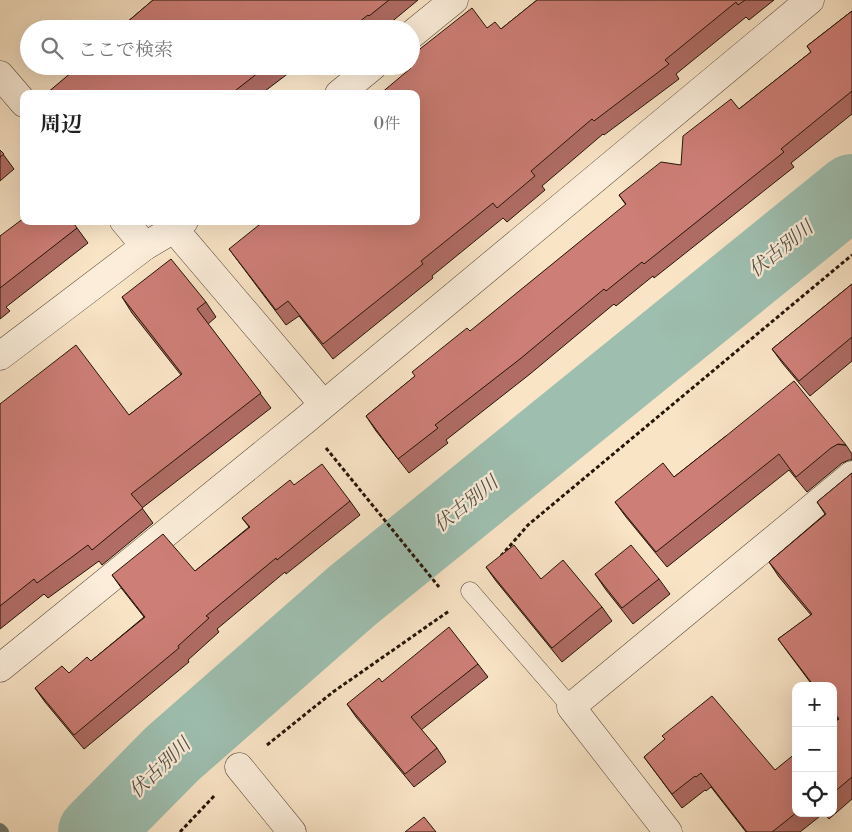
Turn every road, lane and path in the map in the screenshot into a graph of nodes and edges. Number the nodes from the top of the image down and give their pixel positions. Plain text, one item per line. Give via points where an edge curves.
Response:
1 (454, 0) edge
2 (810, 0) edge
3 (420, 28) edge
4 (0, 75) edge
5 (362, 75) edge
6 (345, 90) edge
7 (20, 98) edge
8 (127, 225) edge
9 (179, 225) edge
10 (145, 246) junction
11 (852, 255) edge
12 (0, 356) edge
13 (314, 412) junction
14 (852, 475) edge
15 (470, 591) junction
16 (443, 592) dead end
17 (0, 668) edge
18 (571, 707) junction
19 (239, 767) junction
20 (180, 832) edge
21 (292, 832) edge
22 (668, 832) edge

1 - 3 street
2 - 13 street
4 - 7 street
5 - 6 street
8 - 10 street
9 - 10 street
9 - 13 street
10 - 12 street
11 - 15 path via 528,525
13 - 16 path via 388,526
13 - 17 street
14 - 18 street
15 - 18 lane
15 - 19 path via 457,605 333,692
18 - 22 street
19 - 20 path
19 - 21 street

